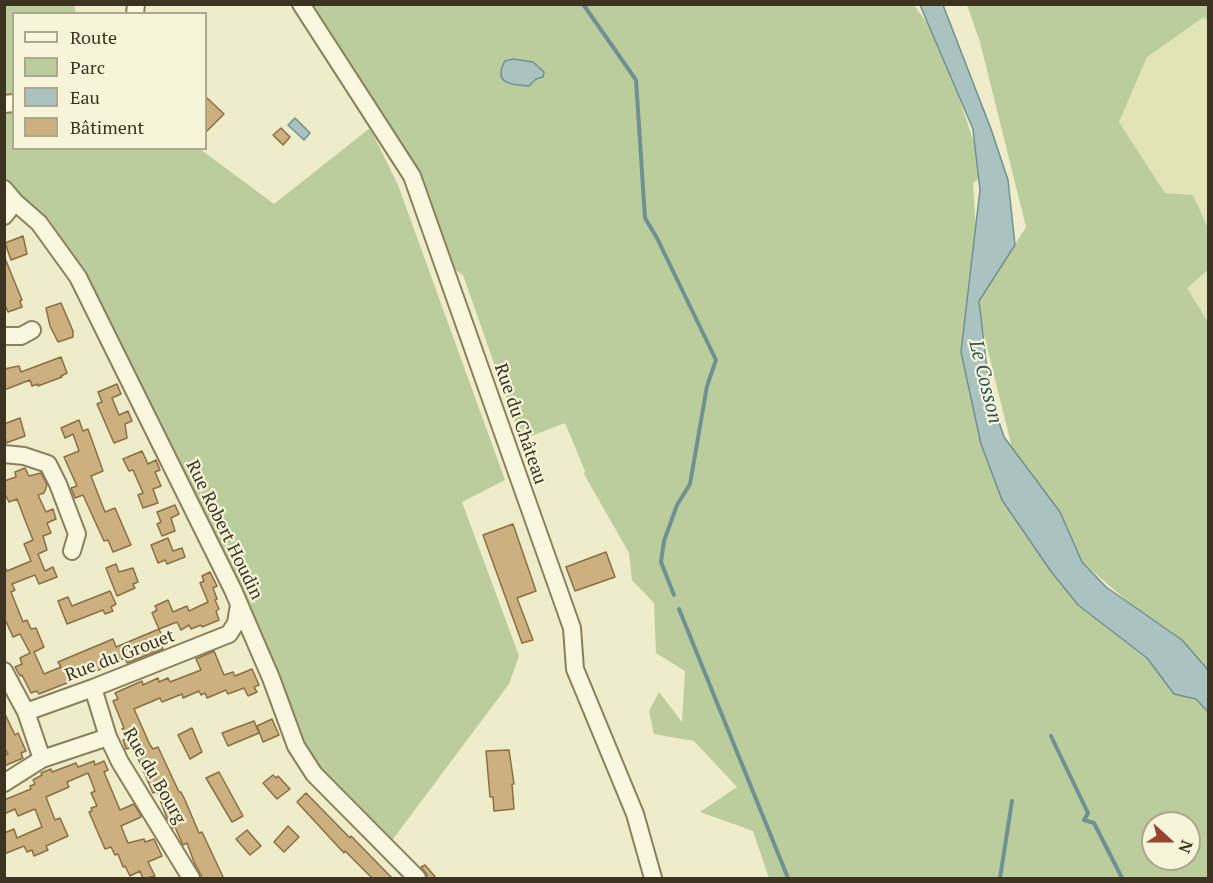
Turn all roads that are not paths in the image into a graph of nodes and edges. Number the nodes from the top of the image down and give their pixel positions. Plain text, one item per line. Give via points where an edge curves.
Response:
1 (301, 4) edge
2 (10, 196) edge
3 (4, 216) edge
4 (32, 330) dead end
5 (4, 336) edge
6 (4, 454) edge
7 (72, 551) dead end
8 (239, 605) junction
9 (228, 634) junction
10 (258, 649) junction
11 (4, 671) edge
12 (93, 688) junction
13 (26, 712) junction
14 (108, 737) junction
15 (42, 759) junction
16 (4, 783) edge
17 (192, 879) edge
18 (417, 879) edge
19 (653, 879) edge

1 - 19 street, Rue du Château via 412,176 572,628 575,669 635,814
2 - 3 street
2 - 8 street, Rue Robert Houdin via 39,223 78,277
4 - 5 street via 21,336
6 - 7 street via 48,464 77,534
8 - 9 street via 236,623
8 - 10 street, Rue Robert Houdin
9 - 10 street
9 - 12 street, Rue du Grouet
10 - 18 street, Rue Robert Houdin via 296,746 314,774
11 - 13 street
12 - 13 street, Rue du Grouet
12 - 14 street, Rue du Bourg
13 - 15 street
14 - 15 street
14 - 17 street, Rue du Bourg
15 - 16 street

